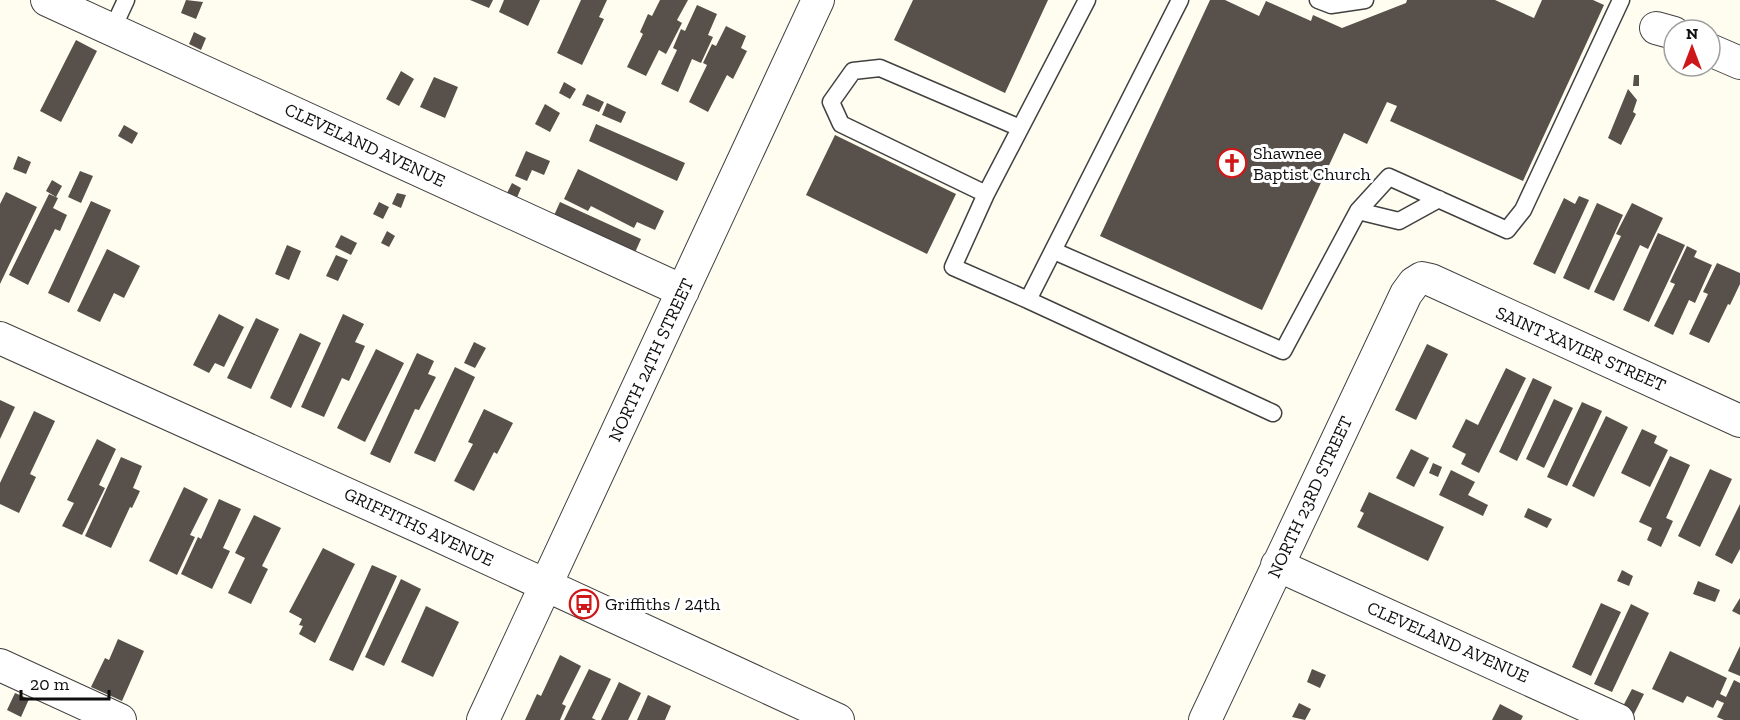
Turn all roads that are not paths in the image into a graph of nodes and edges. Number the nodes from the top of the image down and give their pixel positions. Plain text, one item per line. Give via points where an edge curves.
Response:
1 (48, 0) edge
2 (126, 0) edge
3 (1087, 0) edge
4 (1180, 0) edge
5 (1318, 0) edge
6 (1365, 0) edge
7 (1621, 0) edge
8 (814, 1) edge
9 (112, 30) junction
10 (1722, 55) edge
11 (1740, 63) edge
12 (1020, 128) junction
13 (986, 194) junction
14 (1439, 200) junction
15 (1358, 211) junction
16 (1054, 251) junction
17 (1422, 278) joint
18 (683, 291) junction
19 (1028, 300) junction
20 (0, 338) edge
21 (1273, 413) dead end
22 (1740, 421) edge
23 (1277, 565) junction
24 (546, 586) junction
25 (0, 665) edge
26 (120, 720) edge
27 (483, 720) edge
28 (837, 720) edge
29 (1205, 720) edge
30 (1618, 720) edge

1 - 9 street, CLEVELAND AVENUE
2 - 9 lane
3 - 12 lane
4 - 16 lane
5 - 6 lane via 1331,4
7 - 14 lane via 1523,210 1507,230
8 - 18 street, NORTH 24TH STREET
9 - 18 street, CLEVELAND AVENUE
10 - 11 street
12 - 13 lane
12 - 13 lane via 880,68 853,71 831,102 841,124
13 - 19 lane via 953,267
14 - 15 lane via 1399,222
14 - 15 lane via 1389,177
15 - 16 lane via 1283,351
16 - 19 lane
17 - 22 street, SAINT XAVIER STREET
17 - 23 street, NORTH 23RD STREET via 1406,294
18 - 24 street, NORTH 24TH STREET
19 - 21 lane
20 - 24 street, GRIFFITHS AVENUE
23 - 29 street, NORTH 23RD STREET
23 - 30 street, CLEVELAND AVENUE
24 - 27 street, NORTH 24TH STREET
24 - 28 street, GRIFFITHS AVENUE
25 - 26 street

